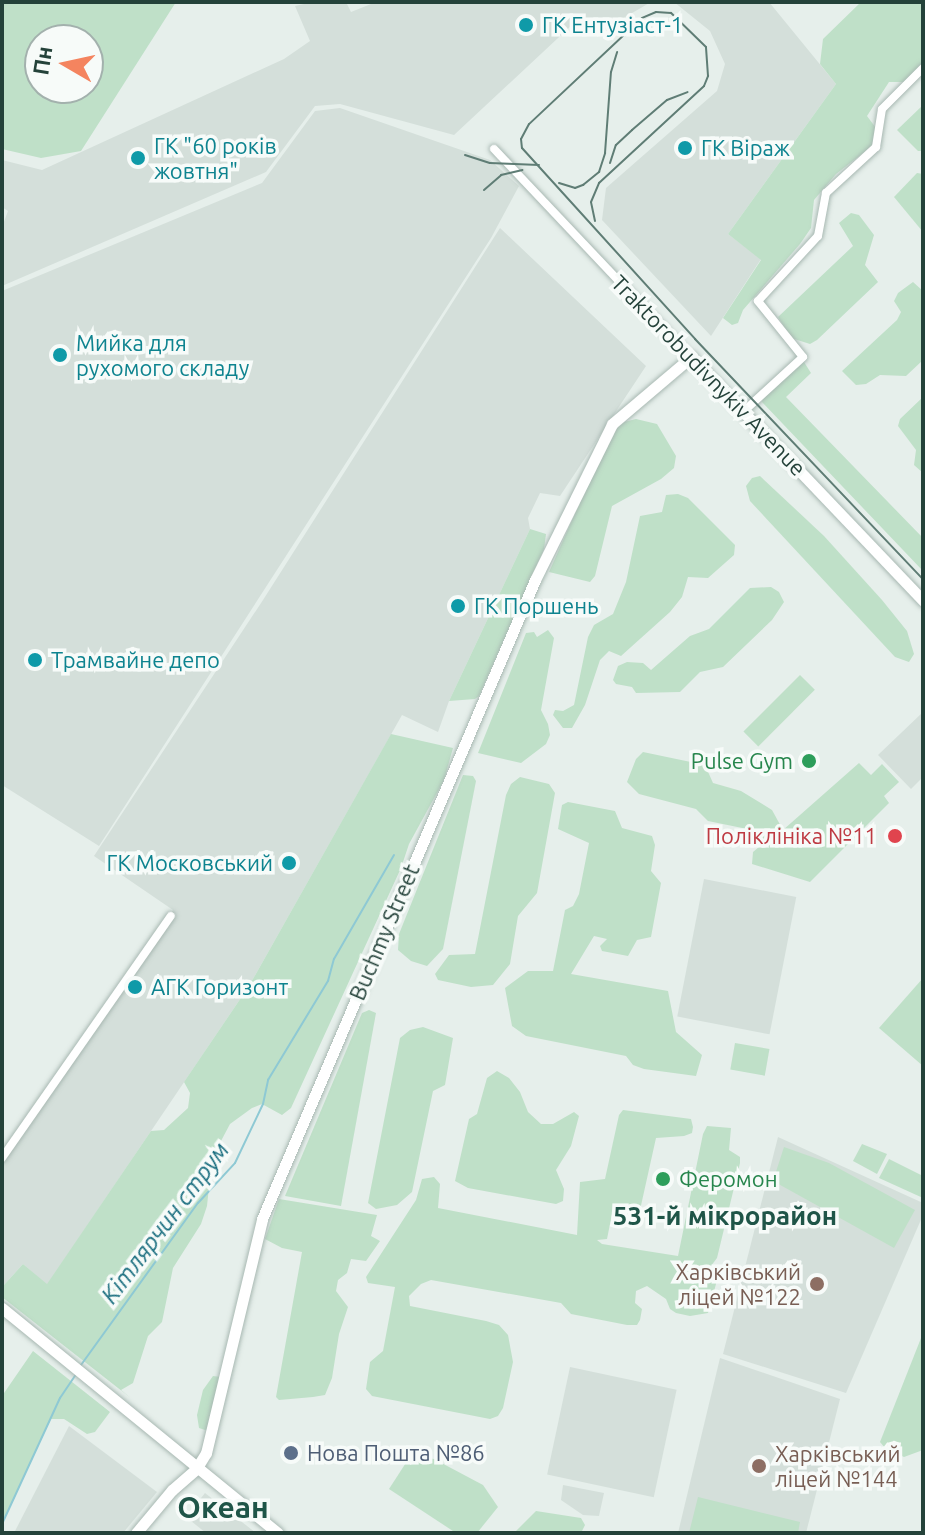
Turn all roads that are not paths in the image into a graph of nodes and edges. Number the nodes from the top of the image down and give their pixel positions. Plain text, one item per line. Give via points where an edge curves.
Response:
1 (923, 68) edge
2 (494, 149) dead end
3 (691, 357) junction
4 (744, 411) junction
5 (923, 601) edge
6 (171, 916) dead end
7 (2, 1158) edge
8 (2, 1308) edge
9 (196, 1469) junction
10 (136, 1533) edge
11 (278, 1533) edge

1 - 4 street via 882,109 876,147 826,193 818,236 758,301 803,357
2 - 3 street, Traktorobudivnykiv Avenue
3 - 4 street, Traktorobudivnykiv Avenue
3 - 9 street, Buchmy Street via 612,424 535,580 262,1219 214,1428
4 - 5 street, Traktorobudivnykiv Avenue
6 - 7 street
8 - 9 street
9 - 10 street, Buchmy Street
9 - 11 street

